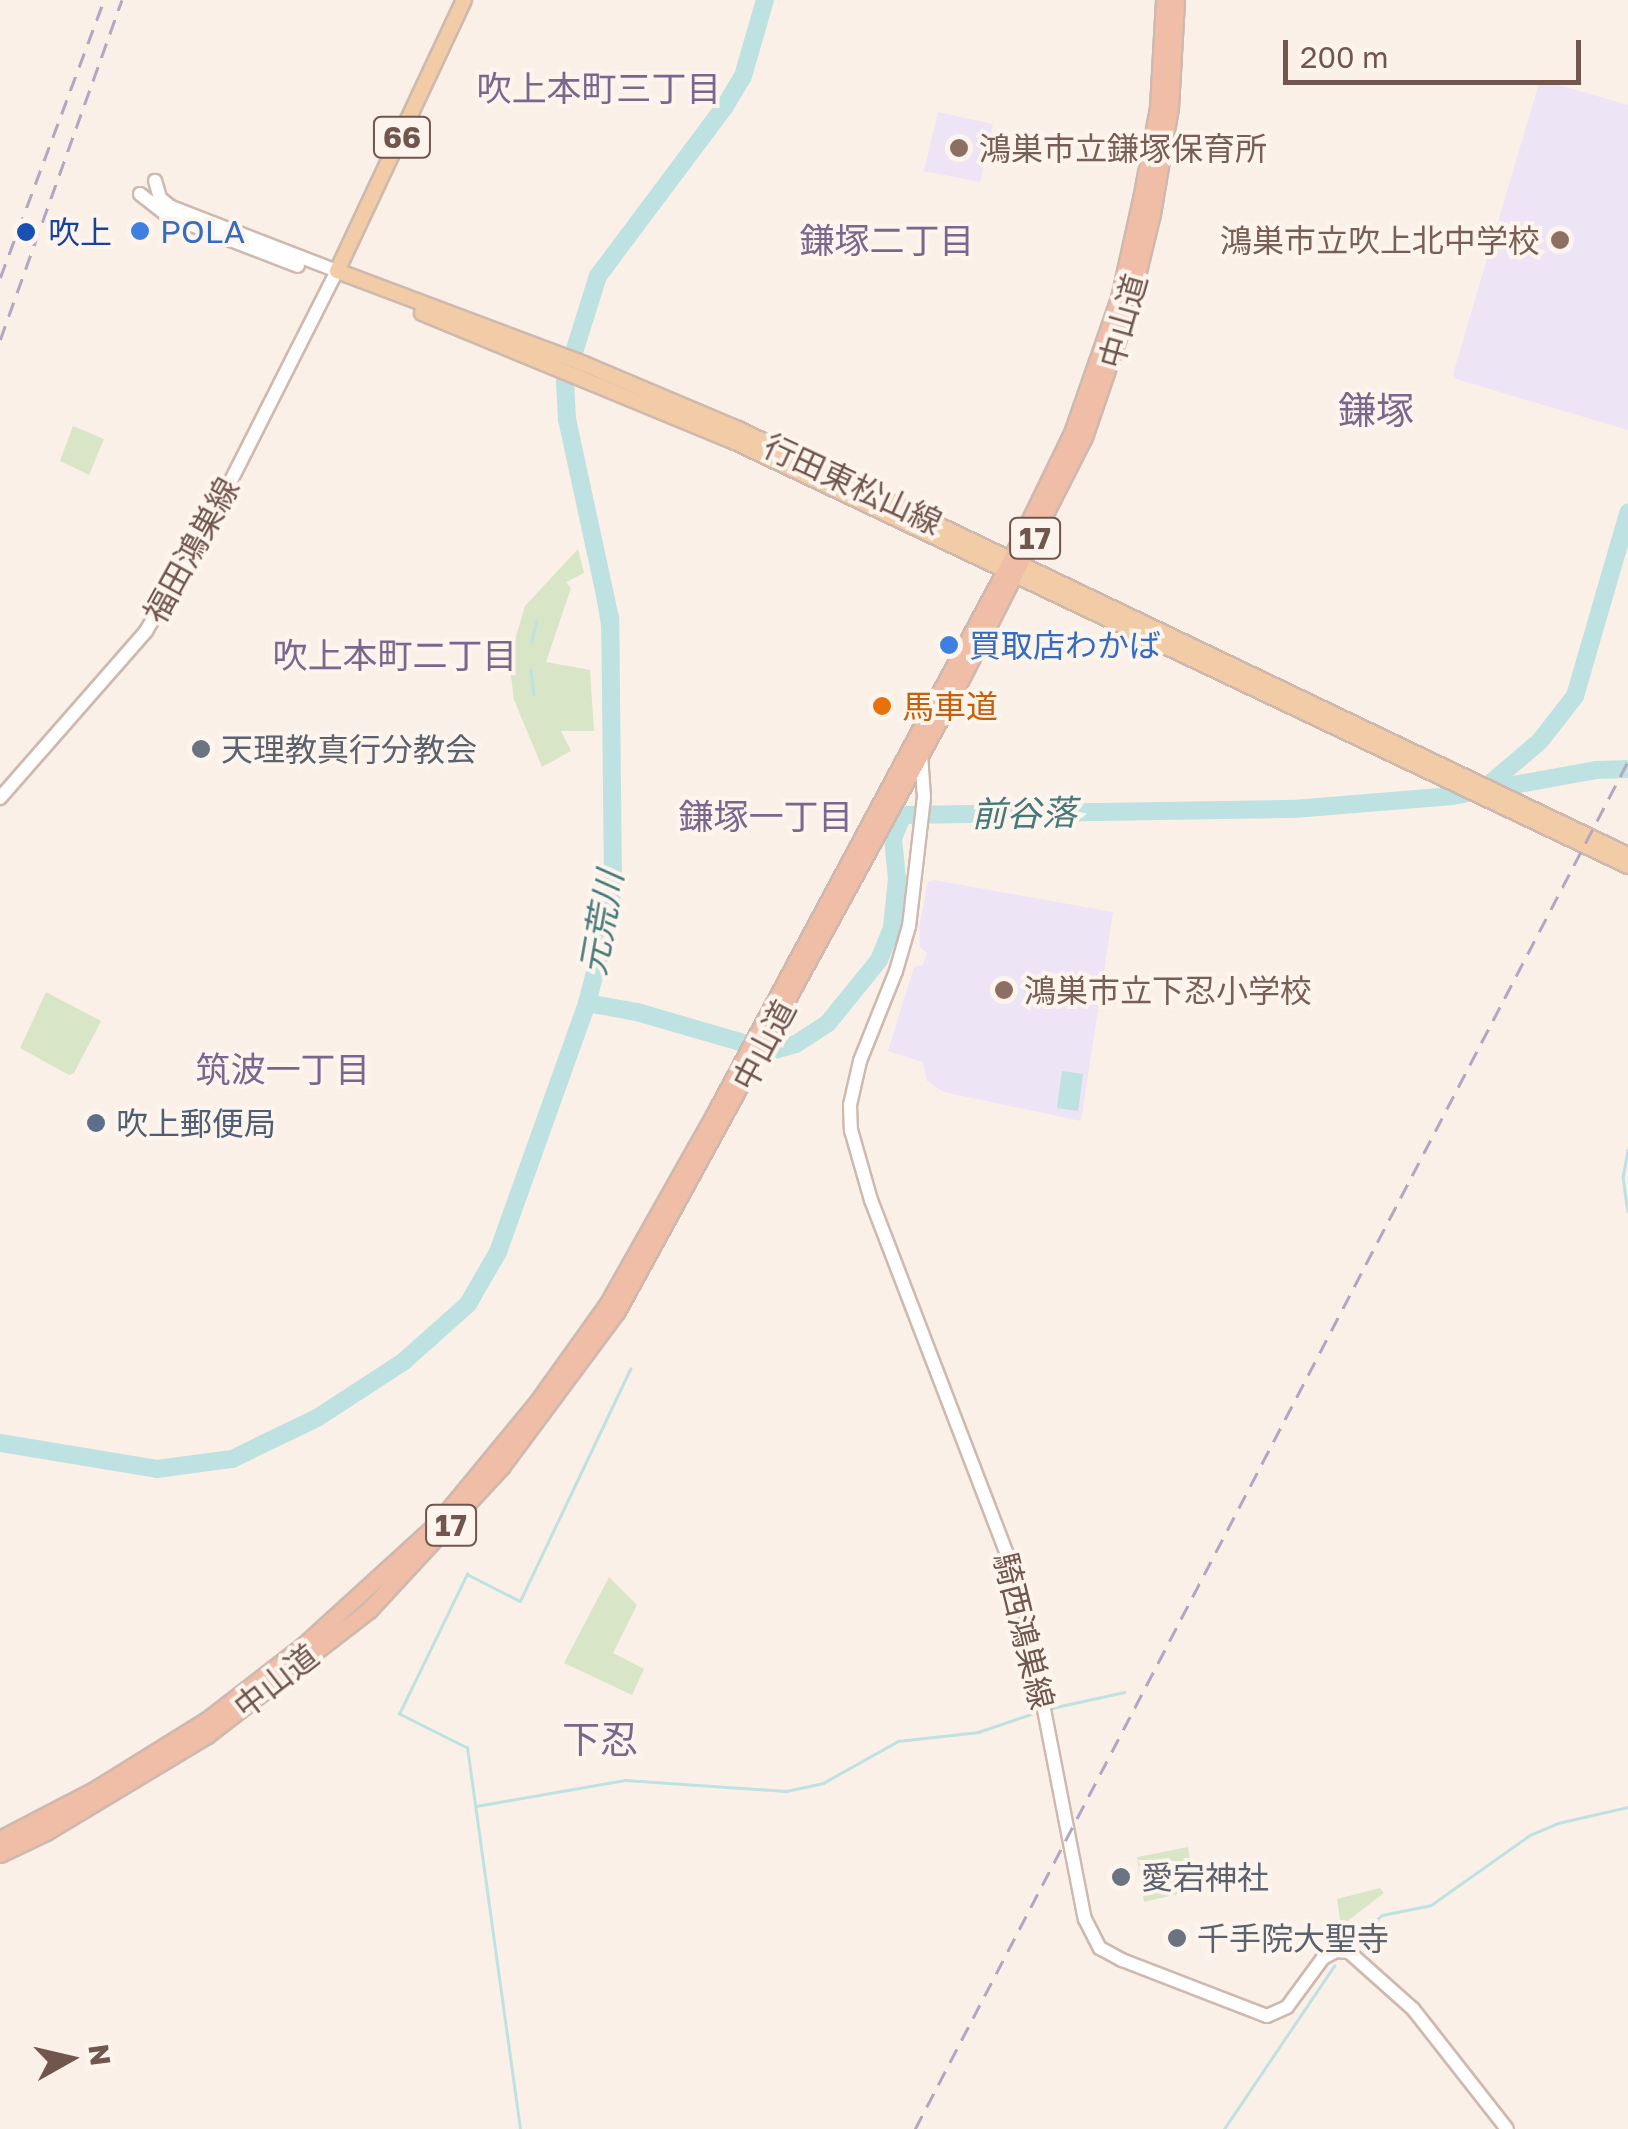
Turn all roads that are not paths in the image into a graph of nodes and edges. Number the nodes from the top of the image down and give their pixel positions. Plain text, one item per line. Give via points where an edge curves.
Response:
1 (464, 0) edge
2 (1164, 0) edge
3 (1176, 0) edge
4 (155, 181) dead end
5 (140, 194) dead end
6 (335, 275) junction
7 (1014, 567) junction
8 (922, 754) junction
9 (0, 798) edge
10 (1628, 855) edge
11 (1628, 866) edge
12 (764, 1032) junction
13 (751, 1057) junction
14 (0, 1839) edge
15 (0, 1854) edge
16 (1507, 2129) edge

1 - 6 main road, 66
2 - 7 highway, 中山道 / 17 via 1158,107 1119,298 1072,433
3 - 7 highway, 中山道 / 17 via 1170,108 1131,300 1084,437
4 - 6 main road via 171,207
5 - 6 main road via 168,216
6 - 7 main road, 行田東松山線 via 583,370
6 - 9 main road, 福田鴻巣線 via 204,536 146,632
7 - 8 highway, 中山道 / 17
7 - 10 main road, 行田東松山線
7 - 11 main road, 行田東松山線
7 - 12 highway, 中山道 / 17
8 - 12 highway, 中山道 / 17
8 - 16 main road, 騎西鴻巣線 via 922,824 905,948 860,1061 851,1130 863,1177 1021,1591 1080,1900 1100,1948 1268,2016 1287,2007 1322,1958 1349,1952 1413,2010
12 - 13 highway, 中山道 / 17
13 - 14 highway, 中山道 / 17 via 607,1305 437,1524 223,1709 96,1790
13 - 15 highway, 中山道 / 17 via 617,1311 446,1531 369,1610 207,1735

